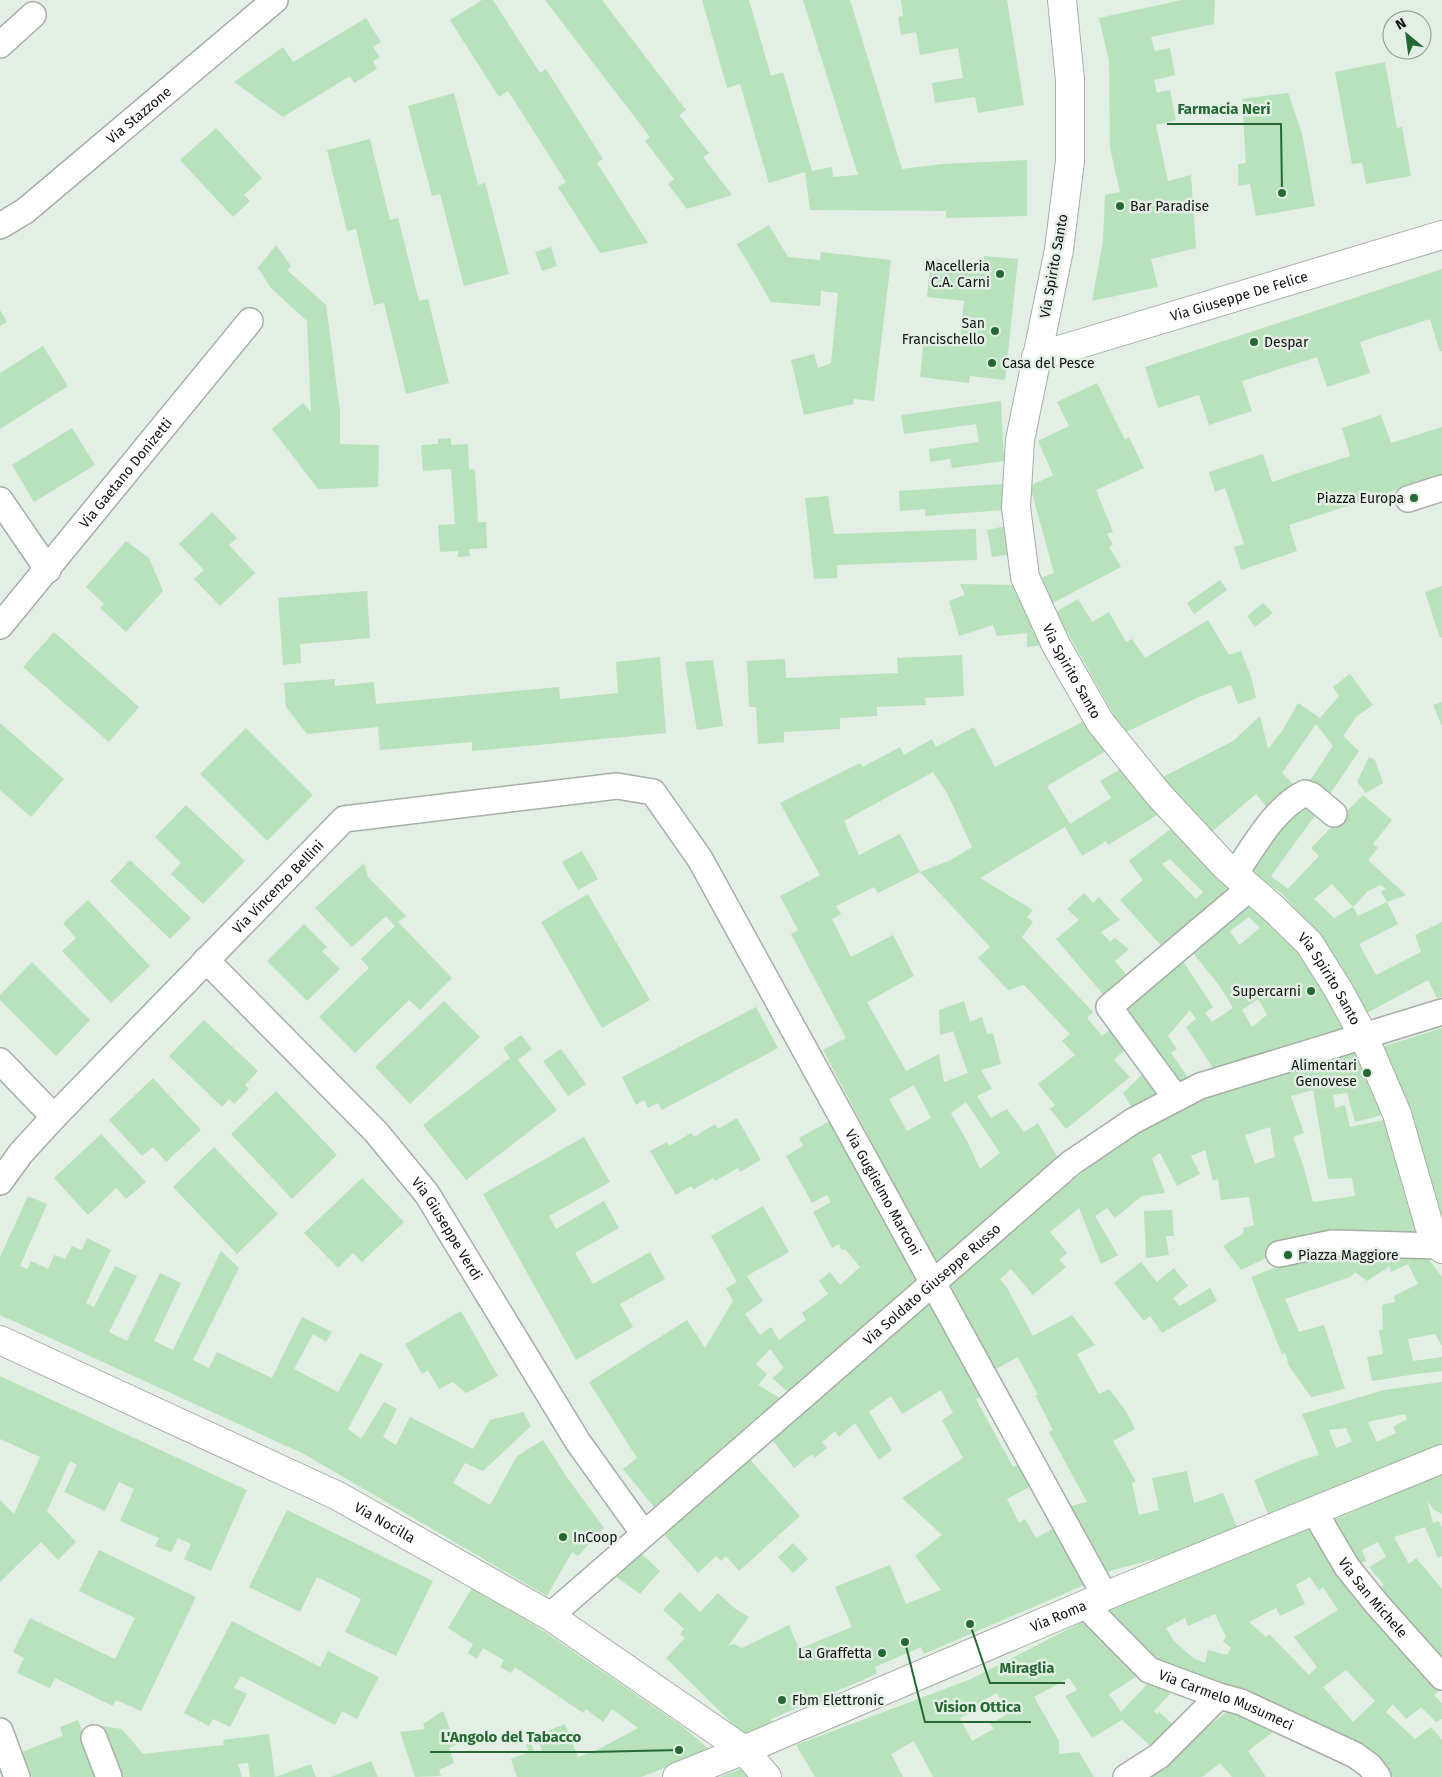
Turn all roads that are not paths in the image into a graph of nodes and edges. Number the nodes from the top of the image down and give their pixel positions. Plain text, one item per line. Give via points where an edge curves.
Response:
1 (275, 0) edge
2 (1062, 0) edge
3 (33, 16) dead end
4 (0, 45) edge
5 (0, 226) edge
6 (1442, 235) edge
7 (250, 321) dead end
8 (1036, 357) junction
9 (1442, 488) edge
10 (1408, 499) dead end
11 (0, 500) edge
12 (48, 570) junction
13 (0, 626) edge
14 (653, 792) joint
15 (1334, 814) dead end
16 (1242, 882) junction
17 (206, 960) junction
18 (1442, 1012) edge
19 (1364, 1037) junction
20 (0, 1061) edge
21 (1176, 1098) junction
22 (54, 1117) junction
23 (0, 1182) edge
24 (1439, 1245) edge
25 (1279, 1254) dead end
26 (933, 1283) junction
27 (0, 1340) edge
28 (1442, 1459) edge
29 (1314, 1511) junction
30 (644, 1534) junction
31 (1095, 1600) junction
32 (550, 1616) junction
33 (1442, 1677) edge
34 (1219, 1696) junction
35 (0, 1731) edge
36 (94, 1738) dead end
37 (744, 1750) junction
38 (17, 1777) edge
39 (109, 1777) edge
40 (677, 1777) edge
41 (767, 1777) edge
42 (1126, 1777) edge
43 (1378, 1777) edge

1 - 5 street, Via Stazzone via 25,211
2 - 8 street, Via Spirito Santo via 1070,80 1070,162 1059,250
3 - 4 street
6 - 8 street, Via Giuseppe De Felice
7 - 12 street, Via Gaetano Donizetti
8 - 16 street, Via Spirito Santo via 1020,440 1016,498 1025,577 1056,645 1100,722 1159,795
9 - 10 street
11 - 12 street
12 - 13 street, Via Gaetano Donizetti
14 - 17 street, Via Vincenzo Bellini via 616,786 344,819
14 - 26 street, Via Guglielmo Marconi via 700,859
15 - 16 street via 1311,795 1305,793 1294,798 1281,809
16 - 19 street, Via Spirito Santo via 1309,944
16 - 21 street via 1109,1007
17 - 22 street, Via Vincenzo Bellini
17 - 30 street, Via Giuseppe Verdi via 376,1132 427,1194 578,1442
18 - 19 street, Via Soldato Giuseppe Russo
19 - 21 street, Via Soldato Giuseppe Russo via 1200,1086
19 - 24 street, Via Spirito Santo via 1397,1114 1429,1225
20 - 22 street
21 - 26 street, Via Soldato Giuseppe Russo via 1133,1121 1071,1163
22 - 23 street, Via Vincenzo Bellini
24 - 25 street via 1332,1243
26 - 30 street, Via Soldato Giuseppe Russo
26 - 31 street, Via Guglielmo Marconi
27 - 32 street, Via Nocilla via 338,1496
28 - 29 street, Via Roma
29 - 31 street, Via Roma
29 - 33 street, Via San Michele via 1348,1567
30 - 32 street, Via Soldato Giuseppe Russo
31 - 34 street, Via Carmelo Musumeci via 1149,1670
31 - 37 street, Via Roma
32 - 37 street, Via Nocilla
34 - 42 street via 1159,1756
34 - 43 street, Via Carmelo Musumeci via 1241,1702 1354,1755 1370,1766
35 - 38 street
36 - 39 street
37 - 40 street, Via Roma
37 - 41 street, Via Nocilla

